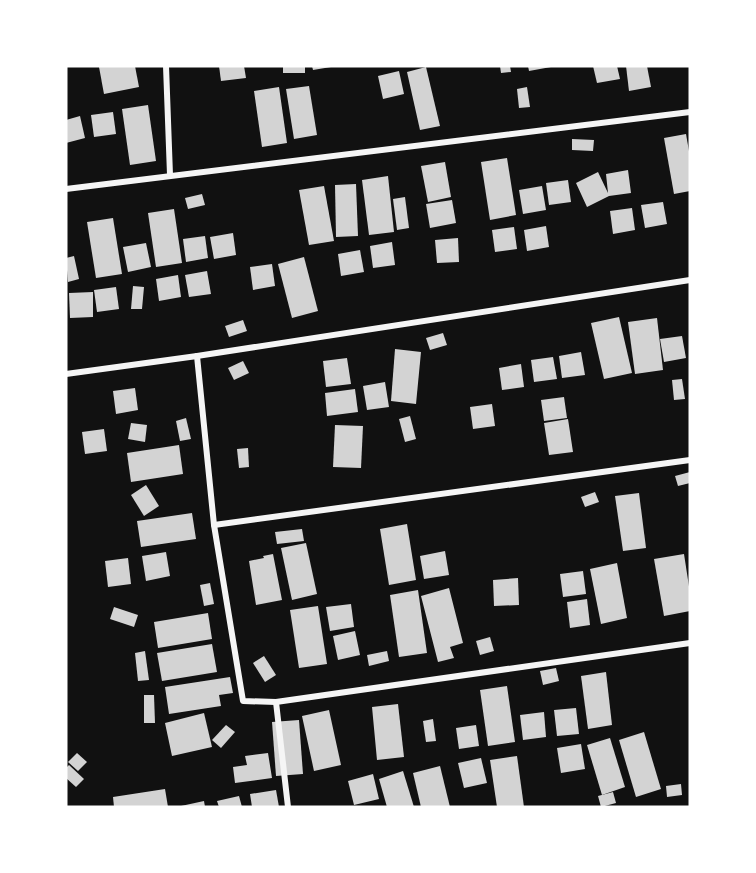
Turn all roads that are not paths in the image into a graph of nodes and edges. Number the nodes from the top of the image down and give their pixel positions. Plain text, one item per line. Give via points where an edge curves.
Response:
1 (166, 66) edge
2 (690, 112) edge
3 (170, 175) junction
4 (66, 189) edge
5 (690, 280) edge
6 (197, 356) junction
7 (66, 374) edge
8 (690, 460) edge
9 (214, 525) junction
10 (690, 643) edge
11 (276, 702) junction
12 (288, 807) edge

1 - 3 street
2 - 3 street
3 - 4 street
5 - 6 street
6 - 7 street
6 - 9 street
8 - 9 street
9 - 11 street via 243,701
10 - 11 street
11 - 12 street

